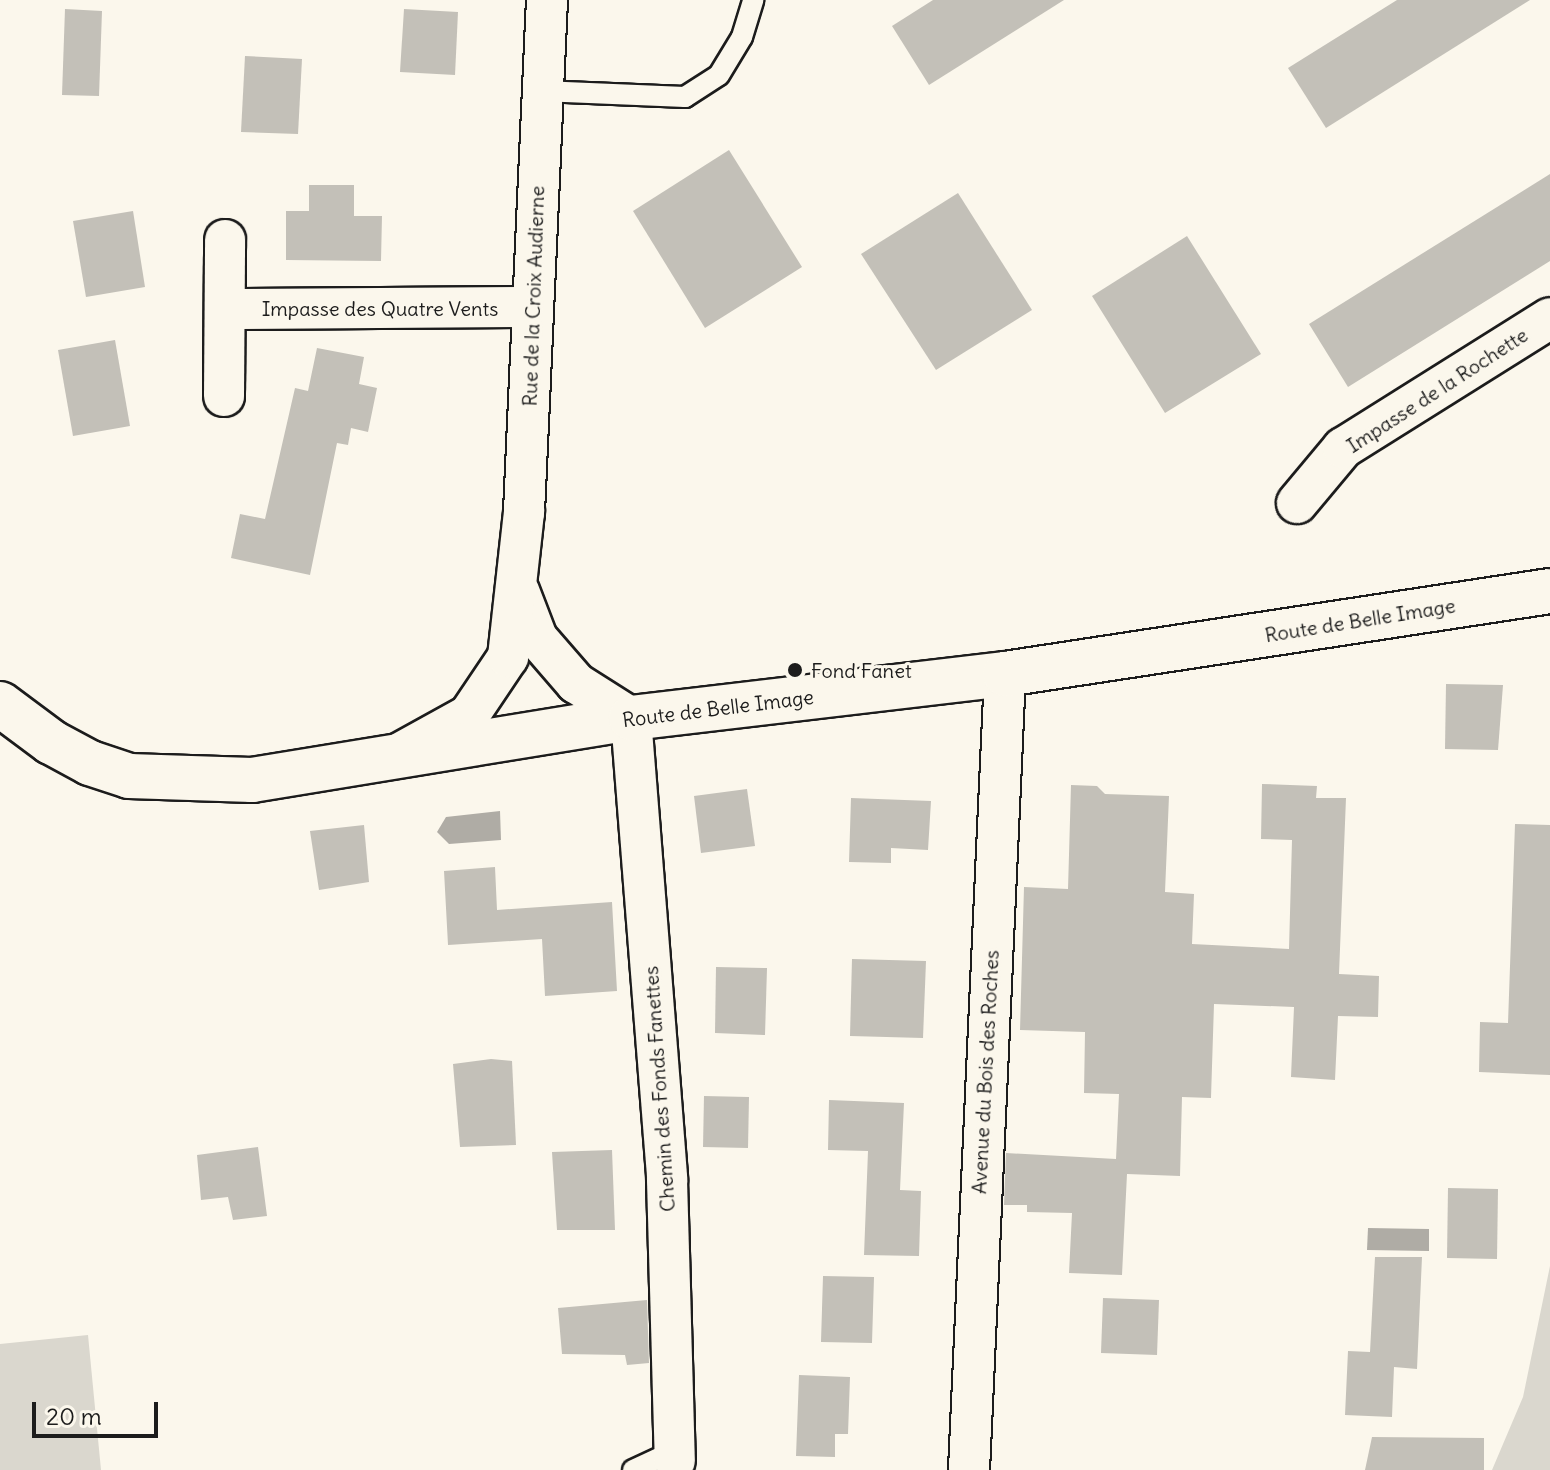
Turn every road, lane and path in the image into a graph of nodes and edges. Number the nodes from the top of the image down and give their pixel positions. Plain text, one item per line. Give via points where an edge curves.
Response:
1 (547, 0) edge
2 (753, 0) edge
3 (541, 91) junction
4 (225, 240) dead end
5 (532, 307) junction
6 (228, 309) junction
7 (1550, 318) edge
8 (224, 396) dead end
9 (1297, 503) dead end
10 (519, 591) junction
11 (1550, 591) edge
12 (1005, 674) junction
13 (0, 704) edge
14 (631, 718) junction
15 (399, 754) junction
16 (676, 1456) joint
17 (633, 1470) edge
18 (969, 1470) edge

1 - 3 street, Rue de la Croix Audierne
2 - 3 lane via 742,37 719,75 685,97
3 - 5 street, Rue de la Croix Audierne
4 - 6 street
5 - 6 street, Impasse des Quatre Vents
5 - 10 street, Rue de la Croix Audierne
6 - 8 street
7 - 9 street, Impasse de la Rochette via 1343,448
10 - 14 street, Rue de la Croix Audierne via 537,638 576,683
10 - 15 street, Rue de la Croix Audierne via 508,657 469,715
11 - 12 main road, Route de Belle Image
12 - 14 main road, Route de Belle Image
12 - 18 street, Avenue du Bois des Roches
13 - 15 main road, Route de Belle Image via 20,723 90,763 164,781 252,780
14 - 15 main road, Route de Belle Image
14 - 16 street, Chemin des Fonds Fanettes via 667,1180
16 - 17 lane

